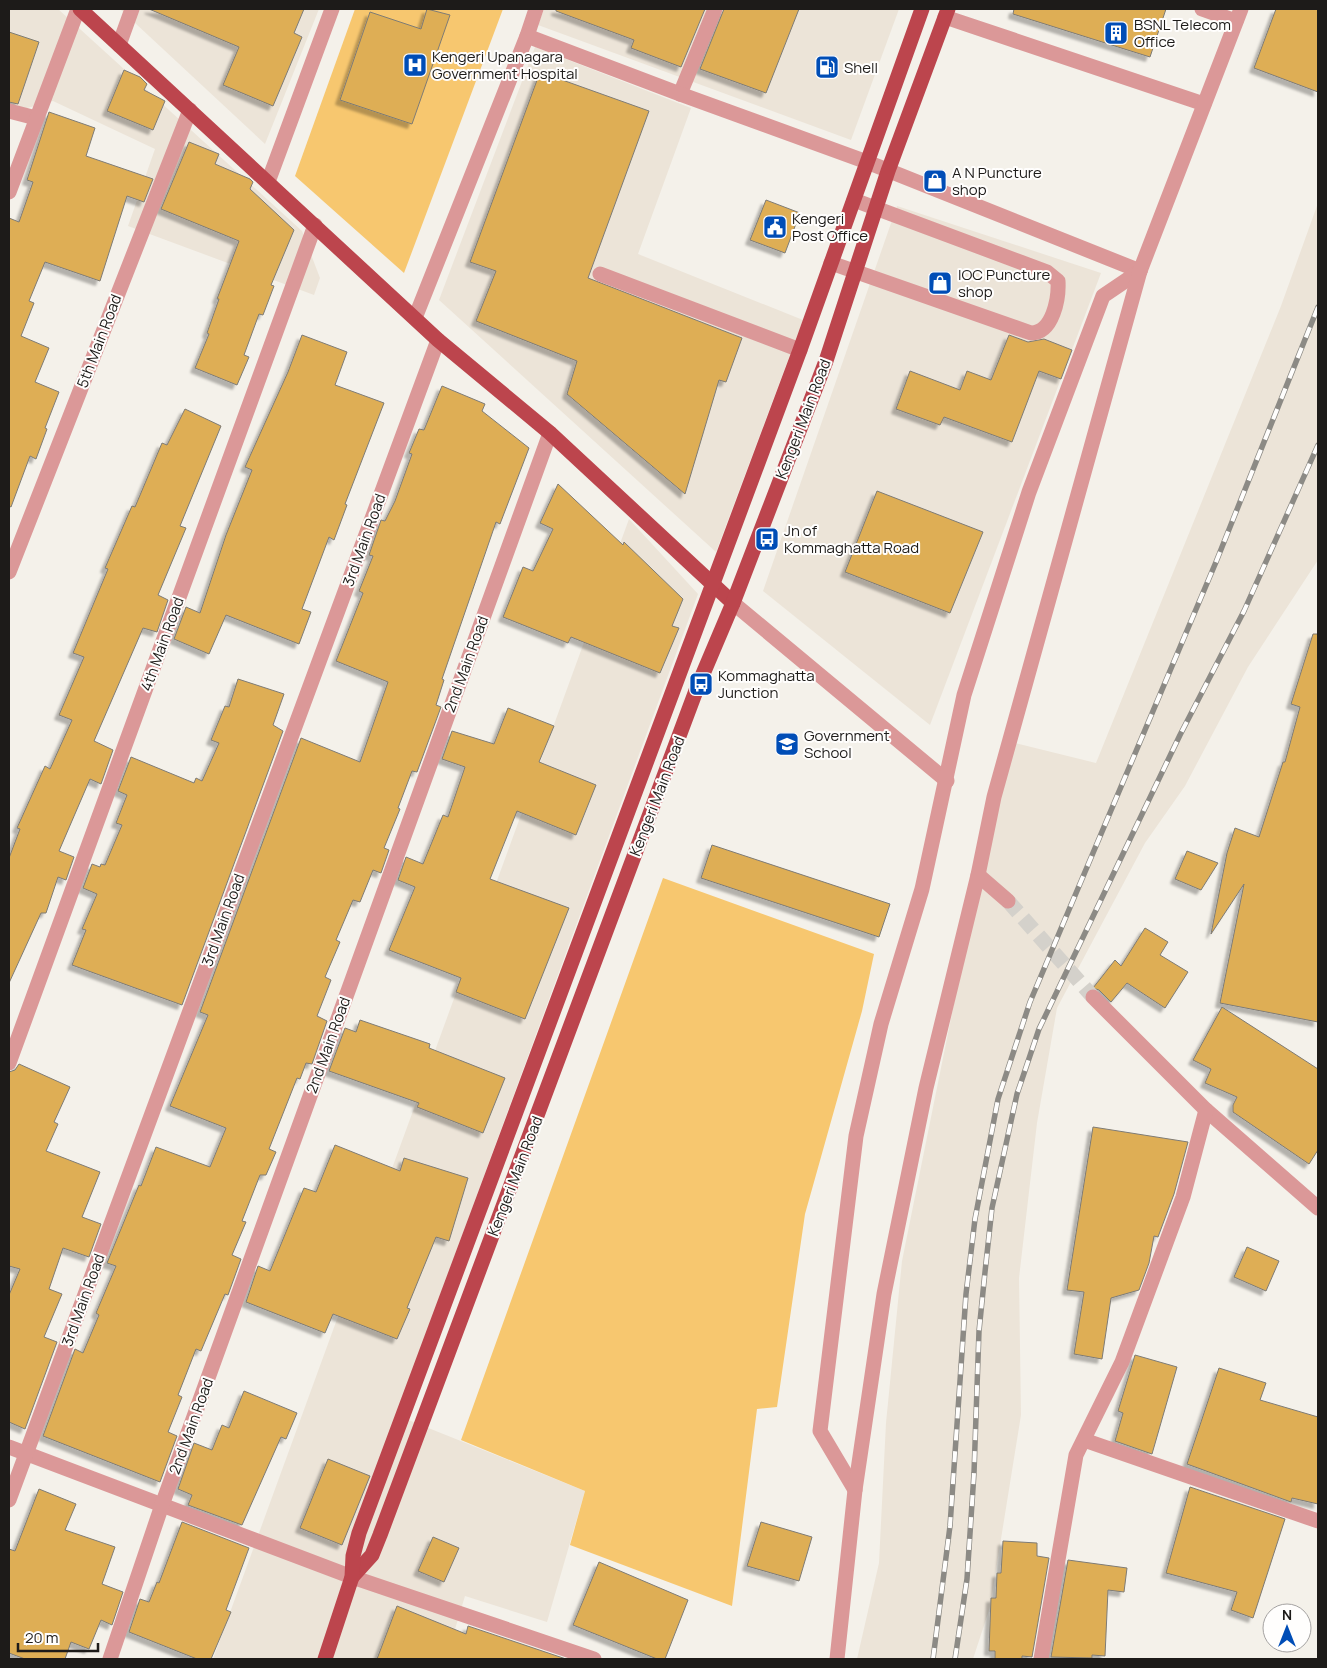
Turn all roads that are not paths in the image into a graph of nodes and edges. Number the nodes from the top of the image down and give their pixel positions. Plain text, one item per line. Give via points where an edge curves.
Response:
1 (79, 9) edge
2 (132, 9) edge
3 (332, 9) edge
4 (536, 9) edge
5 (715, 9) edge
6 (922, 9) edge
7 (1202, 9) edge
8 (947, 13) edge
9 (1239, 15) edge
10 (527, 36) junction
11 (119, 45) junction
12 (680, 94) junction
13 (1204, 104) junction
14 (190, 110) junction
15 (9, 111) edge
16 (36, 118) junction
17 (867, 162) junction
18 (888, 172) junction
19 (268, 182) junction
20 (9, 192) edge
21 (854, 200) junction
22 (877, 208) junction
23 (315, 225) junction
24 (831, 263) junction
25 (856, 271) junction
26 (1140, 271) junction
27 (600, 274) dead end
28 (415, 318) junction
29 (438, 340) junction
30 (800, 350) junction
31 (550, 433) junction
32 (9, 572) edge
33 (713, 584) junction
34 (734, 603) junction
35 (946, 781) junction
36 (978, 876) junction
37 (1008, 901) tunnel mouth
38 (1093, 997) tunnel mouth
39 (9, 1063) edge
40 (1206, 1110) junction
41 (1317, 1202) edge
42 (1084, 1440) junction
43 (9, 1446) edge
44 (26, 1454) junction
45 (855, 1490) junction
46 (9, 1500) edge
47 (162, 1505) junction
48 (1318, 1521) edge
49 (352, 1577) junction
50 (556, 1653) edge
51 (110, 1659) edge
52 (324, 1659) edge
53 (594, 1659) edge
54 (837, 1659) edge
55 (1041, 1659) edge

1 - 11 main road
1 - 16 street
2 - 11 street
3 - 19 street
4 - 10 street
5 - 12 street
6 - 17 main road, Kengeri Main Road
7 - 9 street
8 - 13 street
8 - 18 main road, Kengeri Main Road
9 - 13 street
10 - 12 street
10 - 28 street
11 - 14 main road
12 - 17 street
13 - 26 street
14 - 19 main road
14 - 32 street, 5th Main Road
15 - 16 street
16 - 20 street
17 - 18 street
17 - 21 main road, Kengeri Main Road
18 - 22 main road, Kengeri Main Road
18 - 26 street
19 - 23 main road
21 - 22 street
21 - 24 main road, Kengeri Main Road
22 - 25 main road, Kengeri Main Road
22 - 25 street via 1047,272 1058,281 1054,309 1044,328 1038,333 1031,333
23 - 28 main road
23 - 39 street, 4th Main Road
24 - 25 street
24 - 30 main road, Kengeri Main Road
25 - 34 main road, Kengeri Main Road via 826,361
26 - 35 street via 1103,296 1032,483 964,696
26 - 36 street via 994,797
27 - 30 street
28 - 29 main road
29 - 31 main road
29 - 44 street, 3rd Main Road
30 - 33 main road, Kengeri Main Road
31 - 33 main road
31 - 47 street, 2nd Main Road
33 - 34 main road
33 - 49 main road, Kengeri Main Road via 359,1533
34 - 35 street
34 - 49 main road, Kengeri Main Road via 697,688 380,1535 372,1555
35 - 45 street via 922,889 881,1024 856,1136 820,1431
36 - 37 street
36 - 45 street via 926,1088 890,1266
38 - 40 street
40 - 41 street
40 - 42 street via 1183,1197 1122,1362
42 - 48 street
42 - 55 street via 1076,1455
43 - 44 street
44 - 46 street, 3rd Main Road
44 - 47 street
45 - 54 street
47 - 49 street
47 - 51 street, 2nd Main Road
49 - 50 street
49 - 52 main road, Kengeri Main Road
50 - 53 street

